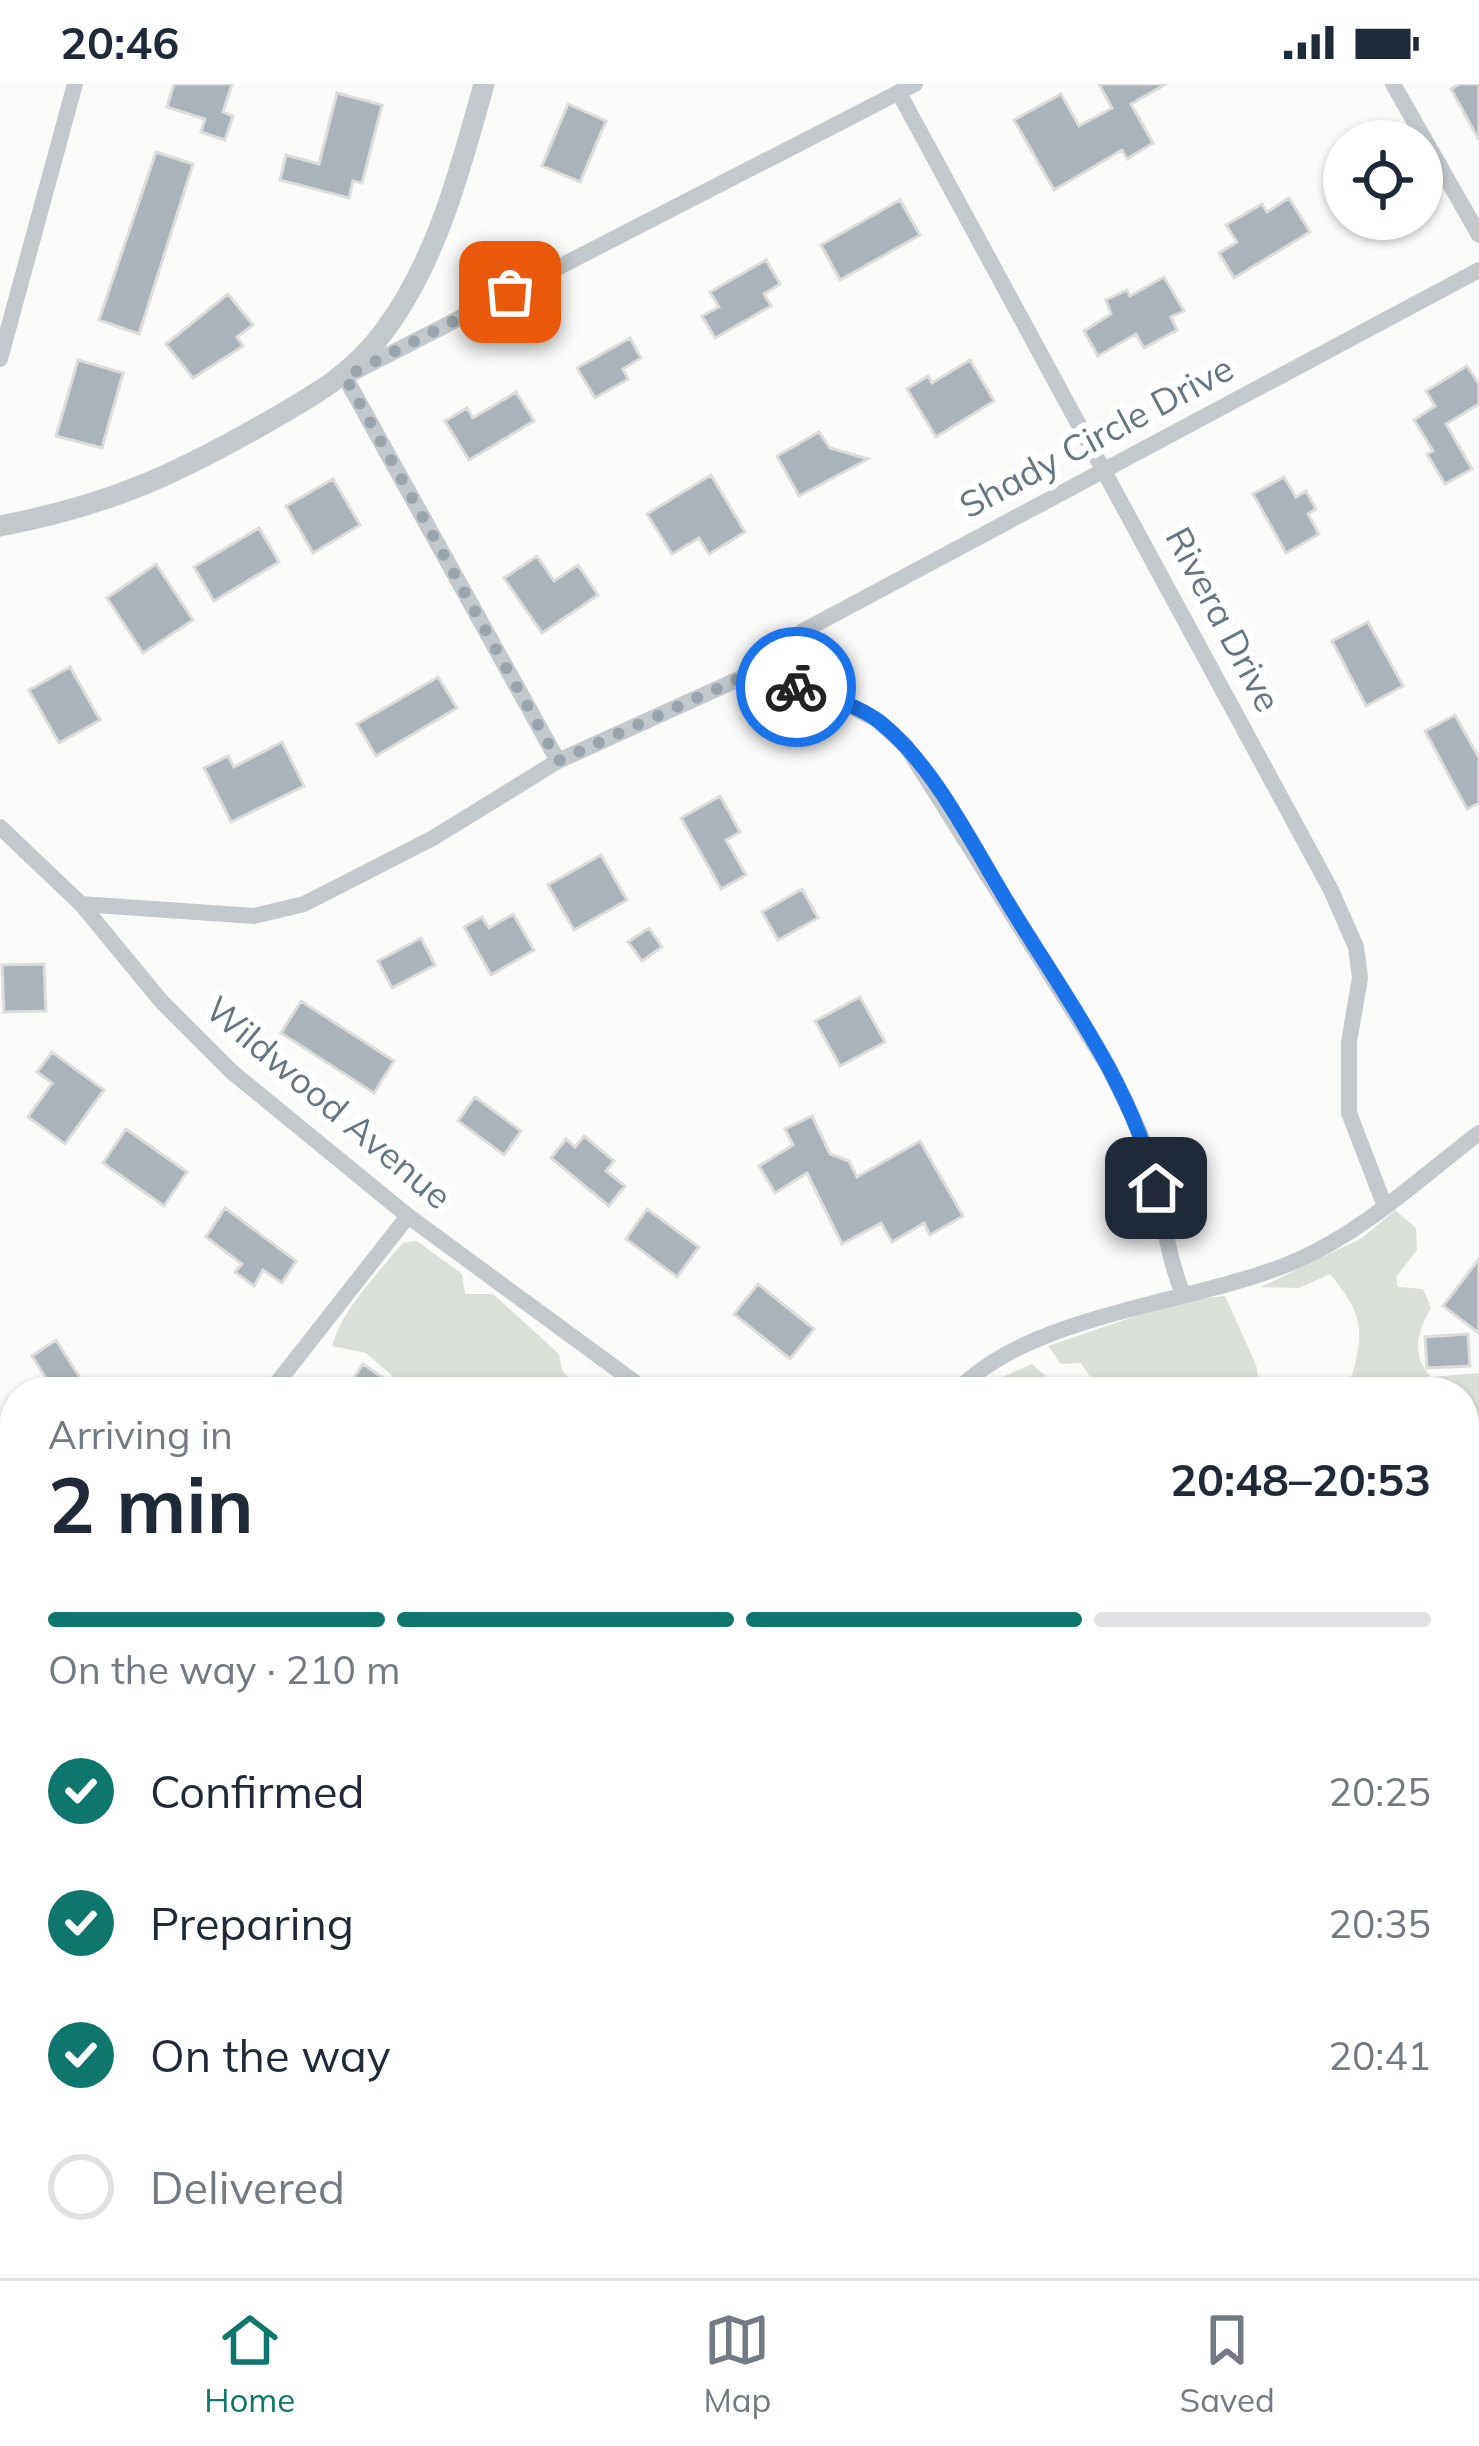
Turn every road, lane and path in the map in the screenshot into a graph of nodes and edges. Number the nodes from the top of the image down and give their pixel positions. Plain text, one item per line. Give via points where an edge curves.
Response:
1 (75, 84) edge
2 (484, 84) edge
3 (1393, 84) edge
4 (907, 88) edge
5 (1479, 236) edge
6 (1479, 270) edge
7 (0, 359) edge
8 (345, 377) junction
9 (1106, 468) junction
10 (0, 526) edge
11 (752, 673) junction
12 (558, 761) junction
13 (0, 827) edge
14 (81, 904) junction
15 (1479, 1133) edge
16 (1384, 1204) junction
17 (408, 1216) junction
18 (1183, 1294) junction
19 (282, 1377) edge
20 (628, 1377) edge
21 (975, 1377) edge

1 - 7 street
2 - 8 street via 460,171 414,281
3 - 5 street
4 - 8 street
4 - 9 street, Rivera Drive
6 - 9 street, Shady Circle Drive
8 - 10 street via 176,475 120,498
8 - 12 street
9 - 11 street, Shady Circle Drive via 803,631
9 - 16 street, Rivera Drive via 1356,947 1349,1113
11 - 12 street, Shady Circle Drive
11 - 18 street via 877,720 942,796 1131,1114
12 - 14 street via 433,838 281,912 194,915
13 - 14 street, Wildwood Avenue
14 - 17 street, Wildwood Avenue via 232,1072
15 - 16 street
16 - 18 street via 1296,1261
17 - 19 street
17 - 20 street, Wildwood Avenue
18 - 21 street via 1036,1341

